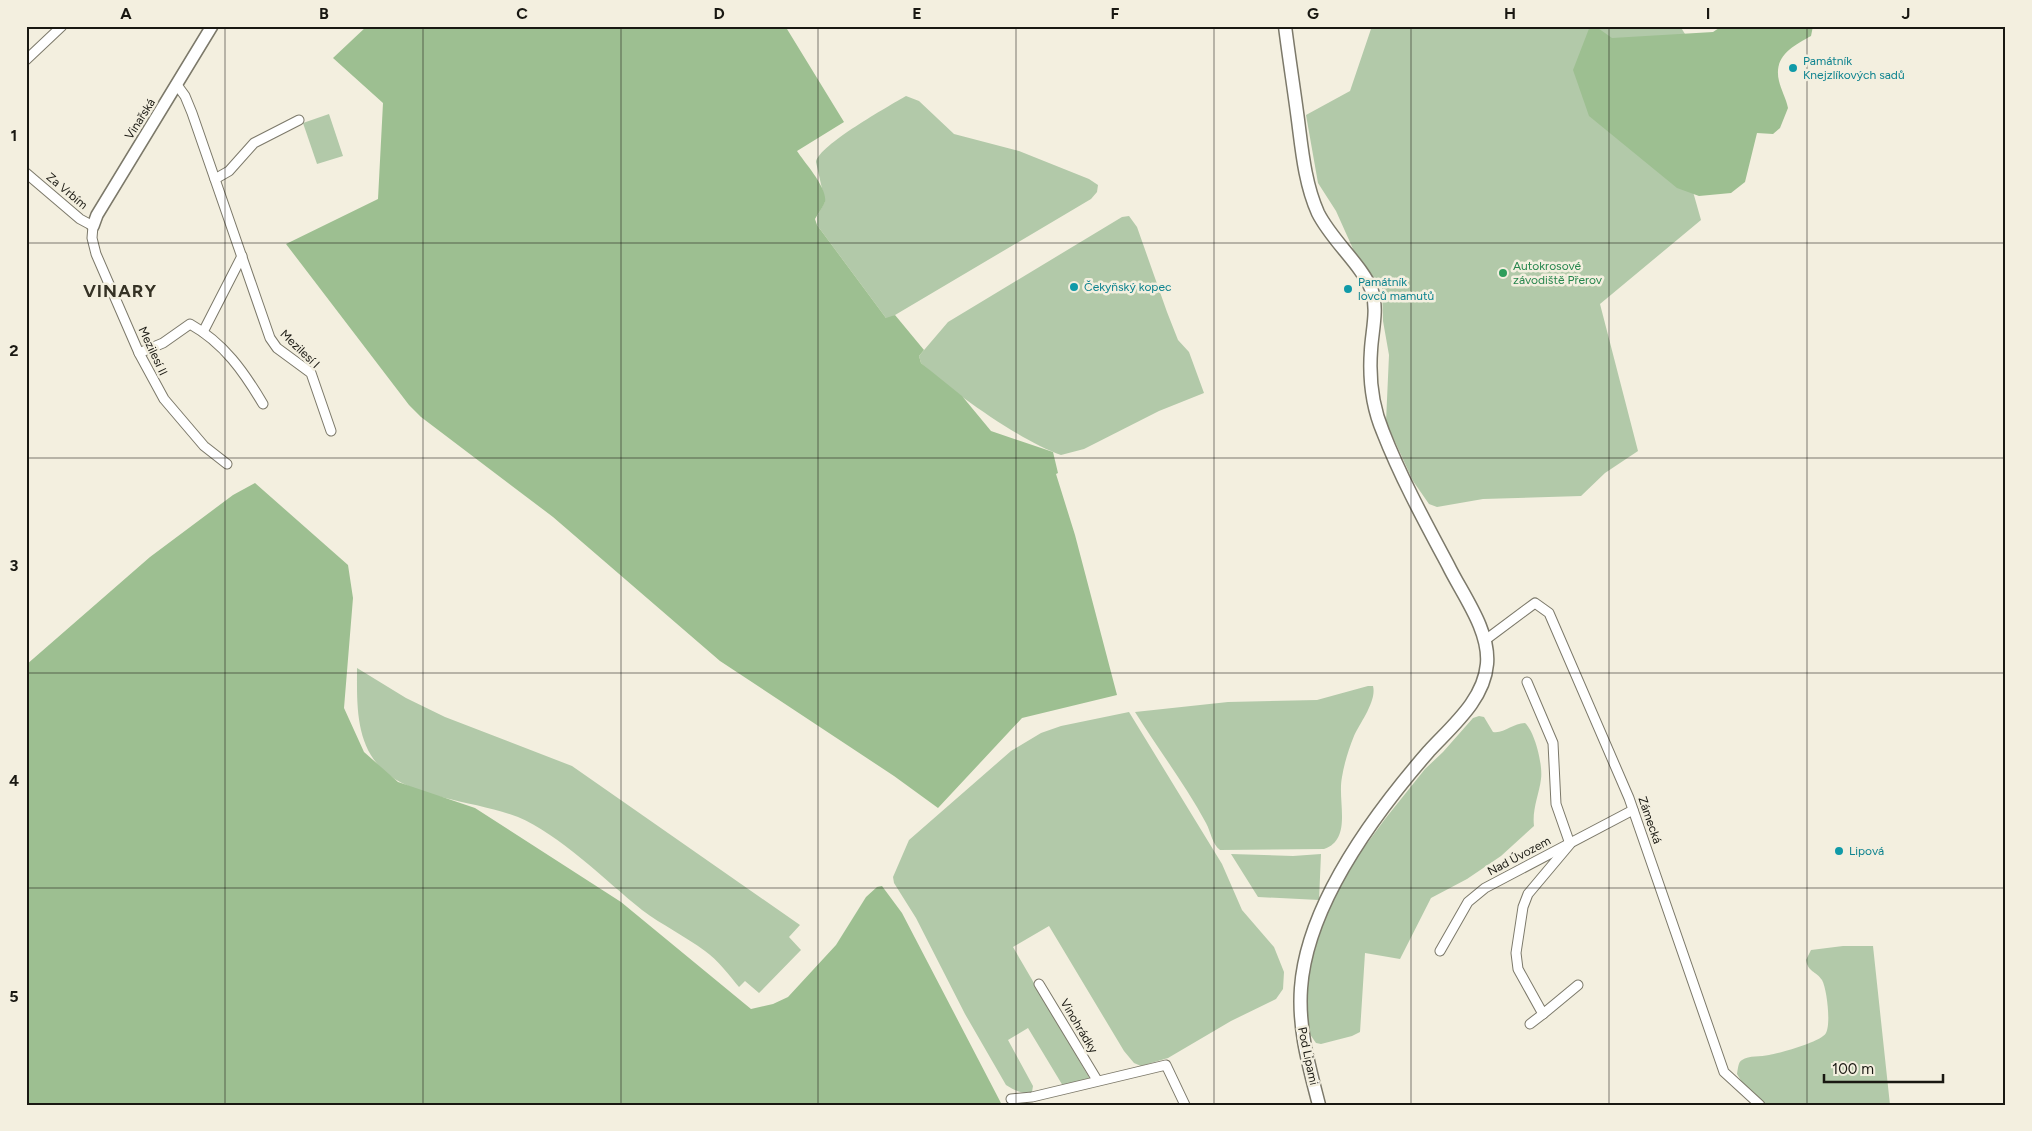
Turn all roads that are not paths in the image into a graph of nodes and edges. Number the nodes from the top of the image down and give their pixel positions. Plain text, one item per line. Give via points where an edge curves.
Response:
1 (62, 26) edge
2 (212, 26) edge
3 (1285, 26) edge
4 (26, 60) edge
5 (177, 85) junction
6 (299, 120) dead end
7 (26, 173) edge
8 (215, 179) junction
9 (93, 226) junction
10 (242, 256) junction
11 (203, 332) junction
12 (139, 353) junction
13 (263, 404) dead end
14 (331, 431) dead end
15 (227, 464) dead end
16 (1484, 641) junction
17 (1528, 682) dead end
18 (1633, 810) junction
19 (1570, 844) junction
20 (1440, 950) dead end
21 (1039, 984) dead end
22 (1578, 985) dead end
23 (1542, 1014) junction
24 (1530, 1024) dead end
25 (1097, 1080) junction
26 (1011, 1099) dead end
27 (1185, 1105) edge
28 (1319, 1105) edge
29 (1760, 1105) edge

1 - 4 street
2 - 5 street, Vinařská
3 - 16 main road, Pod Lipami via 1301,145 1313,199 1324,223 1362,274 1373,297 1375,315 1370,370 1379,421
5 - 8 street, Mezilesí I via 186,99
5 - 9 street, Vinařská
6 - 8 street via 254,143 229,171
7 - 9 street, Za Vrbím via 80,219
8 - 10 street, Mezilesí I
9 - 12 street, Mezilesí II via 96,254
10 - 11 street
10 - 14 street, Mezilesí I via 270,338 277,348 311,373
11 - 12 street via 190,324 163,343
11 - 13 street via 242,370
12 - 15 street, Mezilesí II via 168,405 204,446
16 - 18 street, Zámecká via 1535,603 1549,613
16 - 28 main road, Pod Lipami via 1486,668 1476,695 1399,788 1335,884 1318,921 1302,977 1301,1031
17 - 19 street via 1553,743 1556,804
18 - 19 street, Nad Úvozem
18 - 29 street, Zámecká via 1724,1072
19 - 20 street, Nad Úvozem via 1485,888 1468,902
19 - 23 street via 1528,894 1523,906 1516,953 1518,969
21 - 25 street, Vinohrádky
22 - 23 street
23 - 24 street
25 - 26 street via 1032,1097
25 - 27 street via 1166,1065

